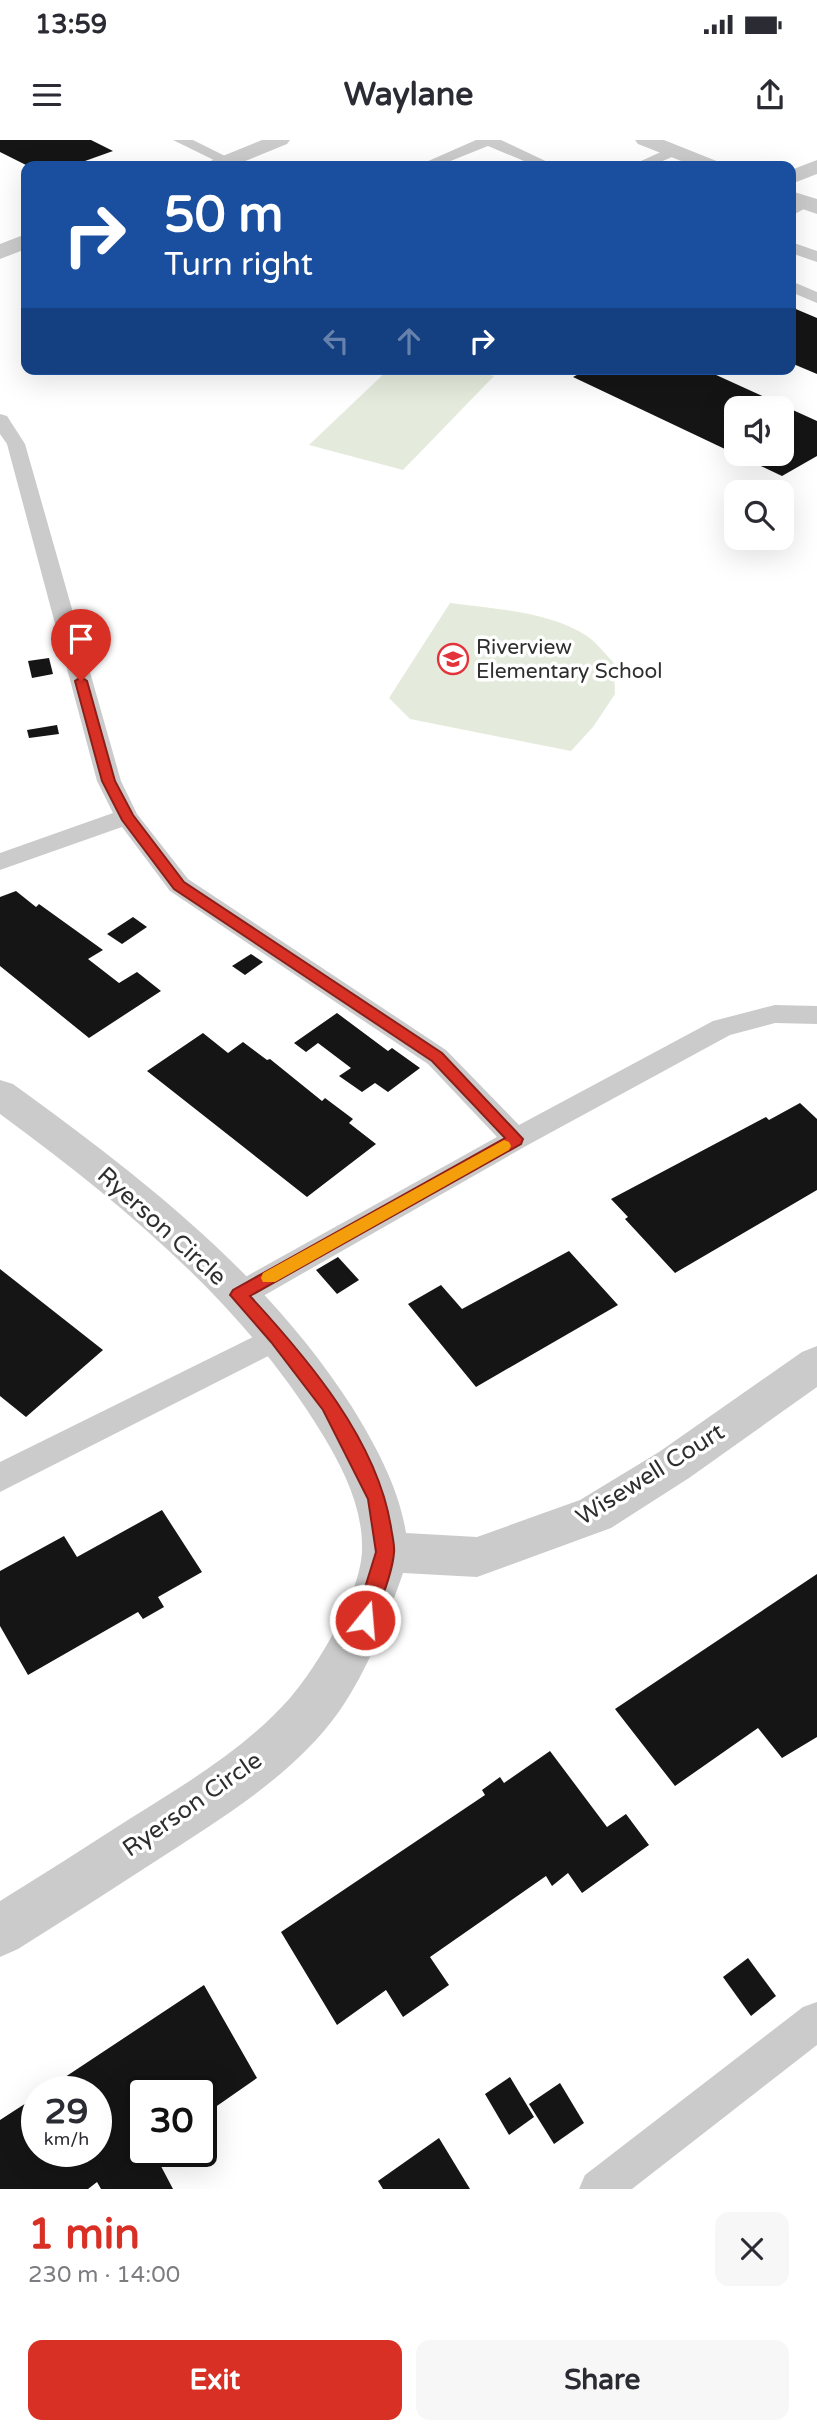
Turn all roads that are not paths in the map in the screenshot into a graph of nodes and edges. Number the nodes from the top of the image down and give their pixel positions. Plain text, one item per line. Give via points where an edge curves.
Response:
1 (181, 140) edge
2 (281, 140) edge
3 (488, 140) edge
4 (645, 140) edge
5 (674, 151) junction
6 (216, 161) edge
7 (228, 161) edge
8 (437, 161) edge
9 (530, 161) edge
10 (650, 161) edge
11 (699, 161) edge
12 (817, 166) edge
13 (796, 176) edge
14 (21, 244) edge
15 (796, 249) edge
16 (0, 252) edge
17 (817, 257) edge
18 (796, 288) edge
19 (817, 298) edge
20 (0, 420) edge
21 (127, 817) junction
22 (0, 862) edge
23 (817, 1015) edge
24 (0, 1094) edge
25 (516, 1139) junction
26 (239, 1295) junction
27 (277, 1337) junction
28 (817, 1364) edge
29 (0, 1478) edge
30 (385, 1552) junction
31 (0, 1931) edge
32 (817, 2021) edge
33 (599, 2189) edge

1 - 6 lane
2 - 7 street
3 - 8 lane
3 - 9 lane
4 - 5 street
5 - 10 lane
5 - 11 street
12 - 13 street
14 - 16 street
15 - 17 lane
18 - 19 lane
20 - 21 lane via 16,444 109,781
21 - 22 lane
21 - 25 lane via 179,885 437,1057
23 - 25 lane via 775,1014 722,1028
24 - 26 street, Ryerson Circle via 172,1229
25 - 26 lane
26 - 27 street, Ryerson Circle
27 - 29 lane
27 - 30 street, Ryerson Circle via 329,1405 358,1457 377,1499
28 - 30 street, Wisewell Court via 674,1465 595,1514 477,1557
30 - 31 street, Ryerson Circle via 365,1620 333,1683 292,1731 227,1786
32 - 33 lane

